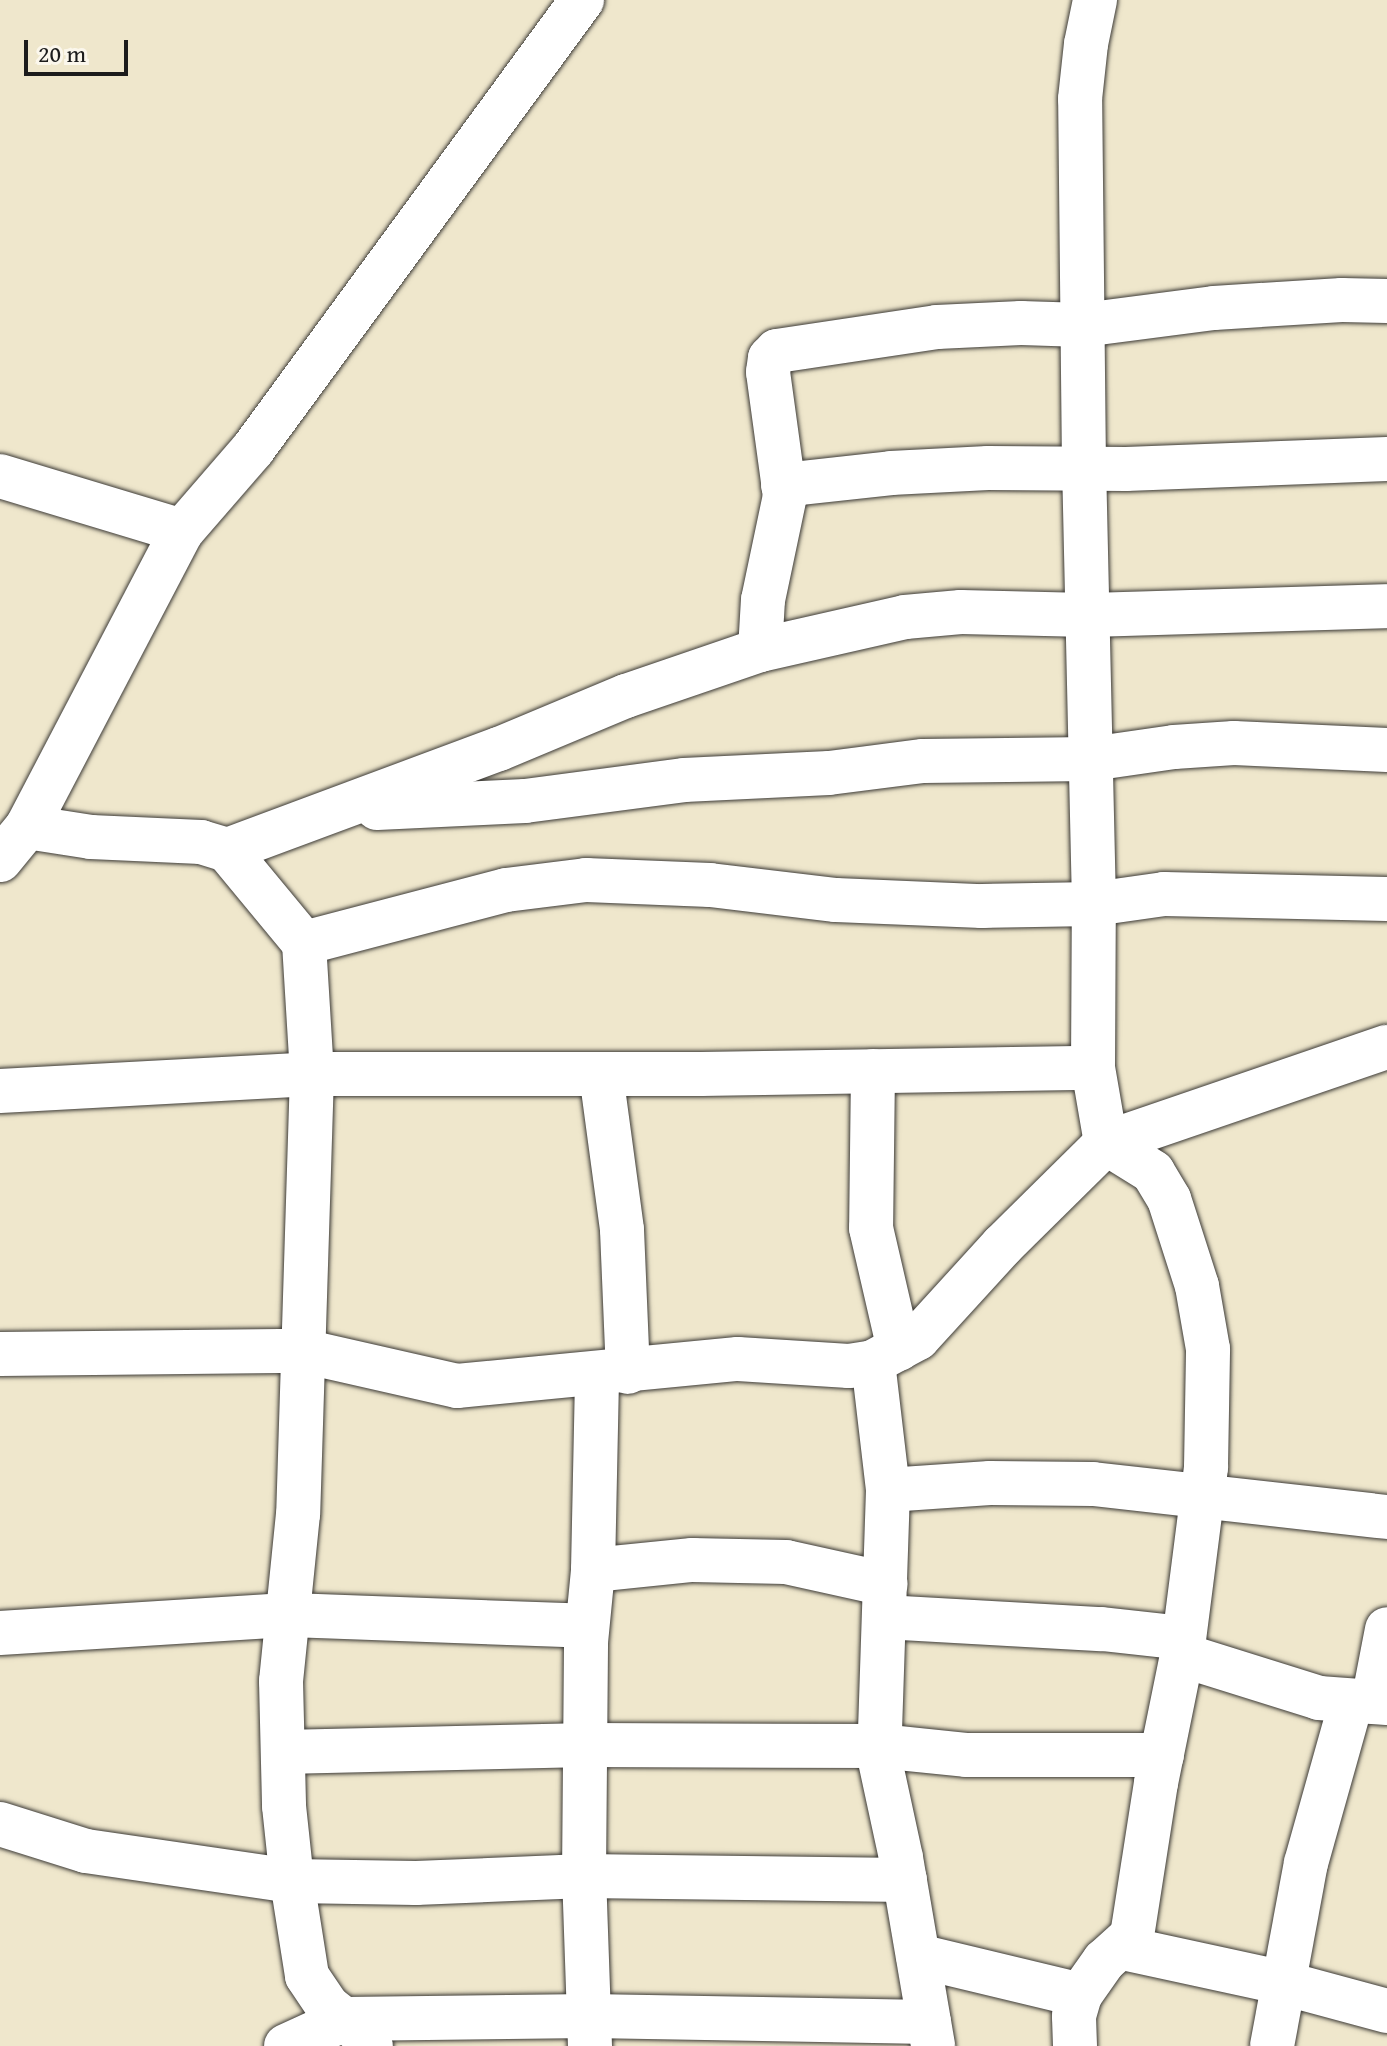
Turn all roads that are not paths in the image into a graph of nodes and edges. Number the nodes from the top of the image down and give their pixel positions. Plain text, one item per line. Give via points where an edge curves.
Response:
1 (582, 0) edge
2 (1095, 0) edge
3 (1387, 301) edge
4 (1083, 325) junction
5 (1387, 459) edge
6 (1084, 468) junction
7 (0, 476) edge
8 (783, 485) junction
9 (182, 531) junction
10 (1387, 606) edge
11 (1087, 615) junction
12 (760, 650) junction
13 (1387, 750) edge
14 (1091, 759) junction
15 (335, 810) junction
16 (27, 827) junction
17 (227, 850) junction
18 (0, 860) edge
19 (1387, 899) edge
20 (1094, 904) junction
21 (304, 943) junction
22 (1387, 1047) edge
23 (1093, 1068) junction
24 (873, 1071) junction
25 (312, 1074) junction
26 (601, 1074) junction
27 (0, 1091) edge
28 (1106, 1143) junction
29 (303, 1351) junction
30 (0, 1354) edge
31 (886, 1356) junction
32 (613, 1374) junction
33 (888, 1490) junction
34 (1202, 1499) junction
35 (1387, 1517) edge
36 (593, 1570) junction
37 (885, 1601) junction
38 (290, 1615) junction
39 (586, 1626) junction
40 (1387, 1629) edge
41 (0, 1633) edge
42 (1183, 1647) junction
43 (1370, 1703) edge
44 (587, 1745) junction
45 (879, 1746) junction
46 (283, 1752) junction
47 (1162, 1755) junction
48 (0, 1824) edge
49 (584, 1876) junction
50 (905, 1880) junction
51 (292, 1881) junction
52 (1123, 1948) junction
53 (918, 1956) junction
54 (1286, 1984) junction
55 (1080, 1995) junction
56 (1387, 2011) edge
57 (590, 2031) edge
58 (358, 2033) edge
59 (931, 2034) edge
60 (286, 2046) edge
61 (1075, 2046) edge
62 (1272, 2046) edge

1 - 9 street via 262,437
2 - 4 street via 1080,99
3 - 4 street via 1214,308
4 - 6 street
4 - 8 street via 937,327 777,351 768,372
5 - 6 street
6 - 8 street via 918,472
6 - 11 street
7 - 9 street
8 - 12 street
9 - 16 street
10 - 11 street
11 - 12 street via 961,612 905,617
11 - 14 street
12 - 15 street via 626,696
13 - 14 street via 1234,743
14 - 15 street via 923,761 829,773 684,780 525,801
14 - 20 street
15 - 17 street
16 - 17 street via 91,837 201,842
16 - 18 street
17 - 21 street
19 - 20 street via 1164,894
20 - 21 street via 982,906 836,900 710,885 548,882
20 - 23 street
21 - 25 street
22 - 28 street
23 - 24 street
23 - 28 street
24 - 26 street
24 - 31 street via 871,1228
25 - 26 street
25 - 27 street
25 - 29 street
26 - 32 street via 622,1230
28 - 31 street via 918,1338
28 - 34 street via 1153,1172 1169,1199 1197,1286 1208,1349
29 - 30 street
29 - 32 street via 457,1386
29 - 38 street
31 - 32 street via 849,1366 738,1359
31 - 33 street
32 - 36 street
33 - 34 street via 990,1483 1093,1484
33 - 37 street
34 - 35 street
34 - 42 street
36 - 37 street via 692,1560 786,1562
36 - 39 street
37 - 42 street via 1102,1629
37 - 45 street
38 - 39 street
38 - 41 street
38 - 46 street via 281,1681
39 - 44 street
40 - 43 street
42 - 43 street via 1319,1698
42 - 47 street
43 - 54 street via 1306,1863
44 - 45 street
44 - 46 street
44 - 49 street
45 - 47 street via 966,1755
45 - 50 street
46 - 51 street
47 - 52 street via 1132,1936
48 - 51 street via 86,1851
49 - 50 street
49 - 51 street via 416,1883
49 - 57 street
50 - 53 street
51 - 58 street via 307,1976 327,2006
52 - 54 street
52 - 55 street via 1104,1961
53 - 55 street
53 - 59 street
54 - 56 street
54 - 62 street
55 - 61 street
57 - 58 street
57 - 59 street
58 - 60 street

